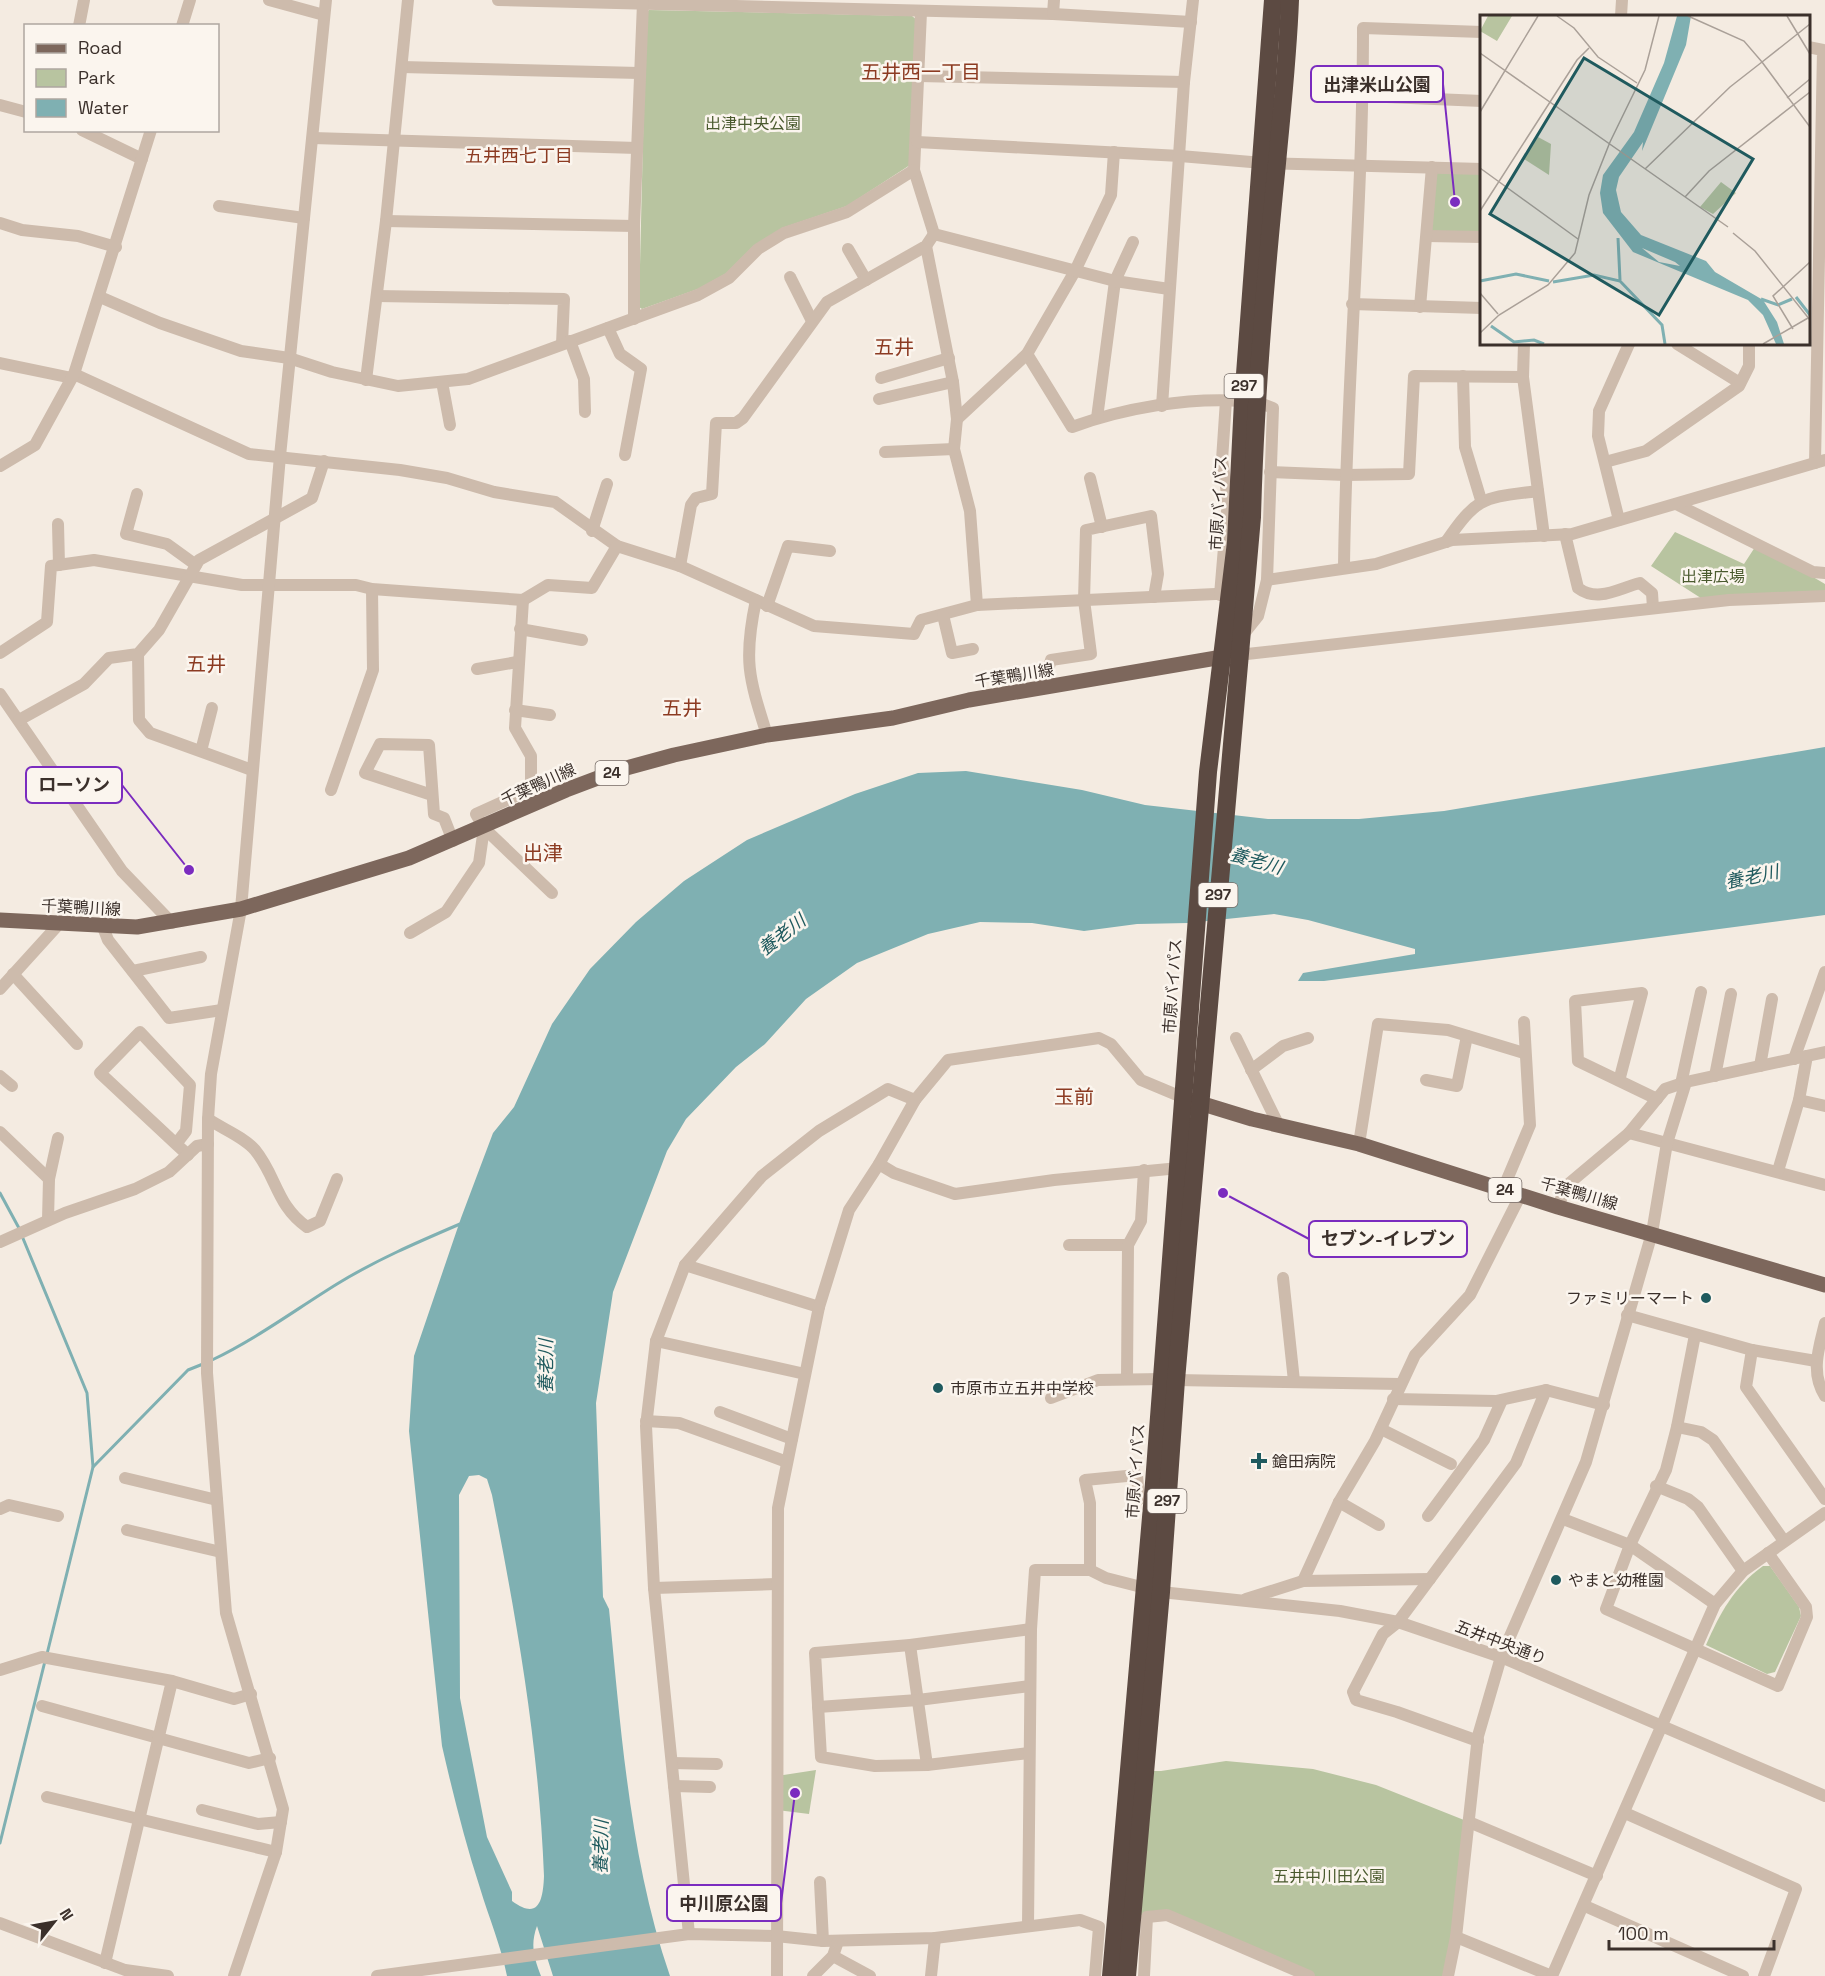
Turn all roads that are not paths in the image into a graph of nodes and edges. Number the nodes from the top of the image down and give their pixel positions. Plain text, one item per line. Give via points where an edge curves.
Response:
1 (84, 0) edge
2 (190, 0) edge
3 (269, 0) edge
4 (326, 0) edge
5 (408, 0) edge
6 (498, 0) edge
7 (1054, 0) edge
8 (1193, 0) edge
9 (1273, 0) edge
10 (1290, 0) edge
11 (1622, 0) edge
12 (517, 1) edge
13 (643, 3) junction
14 (838, 4) edge
15 (921, 12) junction
16 (1053, 14) junction
17 (324, 15) junction
18 (1621, 15) edge
19 (1191, 22) junction
20 (78, 24) edge
21 (183, 24) edge
22 (1480, 32) edge
23 (1810, 47) edge
24 (402, 67) junction
25 (639, 73) junction
26 (920, 76) junction
27 (1184, 82) junction
28 (1363, 96) junction
29 (1480, 101) edge
30 (0, 105) edge
31 (24, 111) edge
32 (1815, 111) edge
33 (86, 132) edge
34 (150, 132) edge
35 (313, 138) junction
36 (394, 141) junction
37 (917, 142) junction
38 (637, 148) junction
39 (1114, 152) junction
40 (1180, 156) junction
41 (142, 159) junction
42 (1270, 163) junction
43 (1362, 165) junction
44 (1432, 167) junction
45 (1480, 169) edge
46 (914, 170) junction
47 (1818, 198) edge
48 (219, 206) dead end
49 (304, 218) junction
50 (386, 221) junction
51 (0, 223) edge
52 (634, 226) junction
53 (934, 234) junction
54 (1427, 236) junction
55 (1480, 237) edge
56 (1133, 242) dead end
57 (926, 246) junction
58 (116, 247) junction
59 (848, 249) dead end
60 (1813, 264) edge
61 (1075, 271) junction
62 (790, 277) dead end
63 (866, 280) junction
64 (1114, 281) junction
65 (1168, 289) junction
66 (377, 296) junction
67 (100, 297) junction
68 (1352, 304) junction
69 (1420, 307) junction
70 (1480, 308) edge
71 (634, 319) junction
72 (812, 321) junction
73 (608, 328) junction
74 (566, 343) junction
75 (1524, 345) edge
76 (1629, 345) edge
77 (1679, 345) edge
78 (1749, 345) edge
79 (1027, 354) junction
80 (290, 358) junction
81 (949, 358) junction
82 (0, 363) edge
83 (73, 376) junction
84 (1463, 376) junction
85 (1523, 377) junction
86 (881, 378) dead end
87 (366, 380) junction
88 (442, 382) junction
89 (953, 382) junction
90 (1740, 383) junction
91 (879, 399) dead end
92 (1242, 401) junction
93 (1162, 406) junction
94 (585, 412) dead end
95 (1097, 418) junction
96 (957, 420) junction
97 (450, 425) dead end
98 (954, 449) junction
99 (885, 452) dead end
100 (625, 455) dead end
101 (280, 456) junction
102 (324, 461) junction
103 (1820, 461) edge
104 (1605, 462) junction
105 (0, 466) edge
106 (1270, 472) junction
107 (1345, 476) junction
108 (1090, 478) dead end
109 (607, 484) dead end
110 (1538, 491) junction
111 (137, 494) dead end
112 (1481, 500) junction
113 (1676, 504) junction
114 (274, 519) junction
115 (1619, 520) junction
116 (58, 524) dead end
117 (1102, 527) junction
118 (592, 531) junction
119 (1565, 534) junction
120 (1544, 536) junction
121 (1446, 542) junction
122 (617, 546) junction
123 (830, 551) dead end
124 (59, 564) junction
125 (680, 566) junction
126 (1344, 567) junction
127 (193, 570) junction
128 (1825, 573) edge
129 (1267, 580) junction
130 (268, 584) junction
131 (372, 589) junction
132 (1232, 594) junction
133 (1825, 596) edge
134 (1154, 597) junction
135 (523, 600) junction
136 (1084, 600) junction
137 (762, 603) junction
138 (977, 605) junction
139 (1653, 608) junction
140 (943, 615) junction
141 (520, 629) junction
142 (582, 640) dead end
143 (974, 649) dead end
144 (1233, 650) junction
145 (0, 653) edge
146 (138, 654) junction
147 (517, 662) junction
148 (477, 669) dead end
149 (1042, 689) junction
150 (0, 694) edge
151 (212, 708) dead end
152 (515, 710) junction
153 (550, 715) dead end
154 (20, 720) junction
155 (768, 735) junction
156 (201, 751) junction
157 (252, 770) junction
158 (331, 790) dead end
159 (432, 795) junction
160 (484, 828) junction
161 (453, 841) junction
162 (552, 892) dead end
163 (241, 909) junction
164 (0, 920) edge
165 (172, 923) junction
166 (59, 924) junction
167 (103, 927) junction
168 (410, 933) dead end
169 (201, 957) dead end
170 (133, 971) junction
171 (1825, 972) edge
172 (13, 974) junction
173 (0, 989) edge
174 (1701, 992) dead end
175 (1731, 994) dead end
176 (1772, 999) dead end
177 (222, 1010) junction
178 (1524, 1022) dead end
179 (1198, 1027) junction
180 (1467, 1035) junction
181 (1236, 1038) dead end
182 (1308, 1038) dead end
183 (77, 1044) dead end
184 (1825, 1052) edge
185 (1524, 1053) junction
186 (1800, 1057) junction
187 (1760, 1066) junction
188 (1251, 1070) junction
189 (0, 1076) edge
190 (1715, 1076) junction
191 (1426, 1080) dead end
192 (1620, 1081) junction
193 (1684, 1083) junction
194 (12, 1086) dead end
195 (1657, 1099) junction
196 (915, 1100) junction
197 (1192, 1100) junction
198 (1799, 1100) junction
199 (1825, 1106) edge
200 (208, 1119) junction
201 (1278, 1124) junction
202 (0, 1132) edge
203 (1629, 1133) junction
204 (58, 1138) dead end
205 (1667, 1143) junction
206 (176, 1144) junction
207 (208, 1144) junction
208 (1359, 1144) junction
209 (188, 1155) junction
210 (879, 1164) junction
211 (1179, 1168) junction
212 (1144, 1170) junction
213 (1778, 1171) junction
214 (49, 1179) junction
215 (336, 1179) dead end
216 (1825, 1185) edge
217 (1503, 1189) junction
218 (1521, 1194) junction
219 (1558, 1207) junction
220 (48, 1220) junction
221 (1652, 1233) junction
222 (0, 1242) edge
223 (1069, 1245) dead end
224 (1128, 1245) junction
225 (684, 1265) junction
226 (1283, 1278) dead end
227 (1825, 1285) edge
228 (819, 1307) junction
229 (1627, 1315) junction
230 (1825, 1323) edge
231 (1695, 1335) junction
232 (656, 1341) junction
233 (1752, 1350) junction
234 (1815, 1361) junction
235 (805, 1374) junction
236 (1127, 1379) junction
237 (1169, 1379) junction
238 (1294, 1382) junction
239 (1400, 1384) junction
240 (1546, 1390) junction
241 (1825, 1396) edge
242 (1051, 1398) dead end
243 (1393, 1399) junction
244 (1502, 1400) junction
245 (1604, 1405) junction
246 (720, 1412) dead end
247 (646, 1421) junction
248 (1677, 1427) junction
249 (1381, 1429) junction
250 (792, 1439) junction
251 (787, 1462) junction
252 (1451, 1464) dead end
253 (125, 1478) dead end
254 (1656, 1486) junction
255 (1139, 1499) dead end
256 (1825, 1499) edge
257 (217, 1500) junction
258 (1339, 1502) junction
259 (0, 1509) edge
260 (1825, 1513) edge
261 (58, 1516) dead end
262 (1428, 1516) dead end
263 (1563, 1519) junction
264 (1379, 1525) dead end
265 (127, 1530) dead end
266 (1784, 1542) junction
267 (1630, 1545) junction
268 (221, 1552) junction
269 (1768, 1553) junction
270 (1090, 1570) junction
271 (1743, 1571) junction
272 (1430, 1580) junction
273 (1303, 1581) junction
274 (776, 1584) junction
275 (654, 1588) junction
276 (1153, 1591) junction
277 (1241, 1601) junction
278 (1715, 1604) junction
279 (1398, 1622) junction
280 (1031, 1629) junction
281 (910, 1645) junction
282 (1694, 1650) junction
283 (1501, 1657) junction
284 (0, 1670) edge
285 (172, 1681) junction
286 (1030, 1686) junction
287 (251, 1694) junction
288 (918, 1700) junction
289 (42, 1706) dead end
290 (818, 1707) junction
291 (1663, 1727) junction
292 (159, 1736) junction
293 (1478, 1741) junction
294 (1029, 1752) junction
295 (270, 1758) junction
296 (672, 1763) junction
297 (717, 1764) dead end
298 (927, 1765) junction
299 (674, 1786) junction
300 (710, 1787) dead end
301 (1825, 1796) edge
302 (47, 1797) dead end
303 (202, 1810) dead end
304 (1625, 1813) junction
305 (139, 1819) junction
306 (281, 1822) junction
307 (1469, 1822) junction
308 (276, 1852) junction
309 (1597, 1876) junction
310 (820, 1882) dead end
311 (1585, 1906) junction
312 (0, 1923) edge
313 (1028, 1926) junction
314 (689, 1934) junction
315 (776, 1936) junction
316 (935, 1938) junction
317 (1456, 1938) junction
318 (823, 1941) junction
319 (838, 1941) junction
320 (833, 1956) junction
321 (105, 1963) junction
322 (125, 1973) edge
323 (168, 1976) edge
324 (234, 1976) edge
325 (377, 1976) edge
326 (777, 1976) edge
327 (813, 1976) edge
328 (870, 1976) edge
329 (931, 1976) edge
330 (1095, 1976) edge
331 (1111, 1976) edge
332 (1128, 1976) edge
333 (1144, 1976) edge
334 (1309, 1976) edge
335 (1448, 1976) edge
336 (1552, 1976) edge
337 (1743, 1976) edge
338 (1764, 1976) edge

1 - 20 street
2 - 21 street
3 - 17 street
4 - 17 street
5 - 24 street
6 - 12 street
7 - 16 street
8 - 19 street
9 - 42 highway, 市原バイパス / 297
10 - 42 highway, 市原バイパス / 297 via 1287,70
11 - 18 street
12 - 13 street
13 - 14 street
13 - 25 street
14 - 15 street
15 - 16 street
15 - 26 street
16 - 19 street
17 - 35 street
19 - 27 street
22 - 28 street via 1363,28
23 - 32 street via 1823,50
24 - 25 street
24 - 36 street
25 - 38 street
26 - 27 street
26 - 37 street
27 - 40 street
28 - 29 street
28 - 43 street
30 - 31 street
32 - 47 street
33 - 41 street
34 - 41 street
35 - 36 street
35 - 49 street
36 - 38 street
36 - 50 street
37 - 39 street
37 - 46 street
38 - 52 street
39 - 40 street
39 - 61 street via 1111,195
40 - 42 street
40 - 65 street
41 - 58 street
42 - 43 street
42 - 92 highway, 市原バイパス / 297
43 - 44 street
43 - 68 street
44 - 45 street
44 - 54 street
46 - 53 street
46 - 71 street via 847,212 784,233 758,249 729,278 698,295
47 - 60 street
48 - 49 street
49 - 80 street
50 - 52 street
50 - 66 street
51 - 58 street via 22,231 78,236
52 - 71 street
53 - 57 street
53 - 61 street
54 - 55 street
54 - 69 street
56 - 64 street
57 - 63 street
57 - 81 street
58 - 67 street
59 - 63 street
60 - 103 street
61 - 64 street
61 - 79 street
62 - 72 street
63 - 72 street via 826,302
64 - 65 street
64 - 95 street
65 - 93 street
66 - 74 street via 564,299
66 - 87 street
67 - 80 street via 160,323 237,349
67 - 83 street
68 - 69 street
68 - 107 street
69 - 70 street
71 - 73 street
72 - 125 street via 743,418 736,423 716,423 712,495 696,498 691,505
73 - 74 street
73 - 100 street via 620,354 641,369
74 - 88 street via 468,379
74 - 94 street via 584,379
75 - 85 street
76 - 104 street via 1599,411 1598,436
77 - 90 street
78 - 90 street via 1749,366
79 - 95 street via 1072,427
79 - 96 street
80 - 87 street
80 - 101 street
81 - 86 street
81 - 89 street
82 - 83 street
83 - 101 street via 249,454
83 - 105 street via 35,445
84 - 85 street
84 - 107 street via 1414,376 1409,474
84 - 112 street via 1465,447
85 - 110 street
87 - 88 street via 398,386
88 - 97 street
89 - 91 street
89 - 96 street
90 - 104 street via 1646,452
92 - 93 street
92 - 106 street via 1273,408
92 - 132 highway, 市原バイパス / 297 via 1252,517
92 - 132 street via 1222,460 1228,500
93 - 95 street
96 - 98 street
98 - 99 street
98 - 138 street via 970,511
101 - 102 street
101 - 114 street
102 - 114 street via 312,498
102 - 118 street via 447,478 494,492 555,502
103 - 113 street
104 - 115 street
106 - 107 street
106 - 129 street
107 - 126 street
108 - 117 street
109 - 118 street
110 - 112 street
110 - 120 street
111 - 127 street via 126,534 167,544
112 - 121 street via 1466,512
113 - 115 street
113 - 128 street via 1814,572
114 - 127 street via 199,560
114 - 130 street
115 - 119 street
116 - 124 street
117 - 134 street via 1150,516 1158,574
117 - 136 street via 1086,530
118 - 122 street
119 - 120 street
119 - 139 street via 1578,588 1594,595 1640,583 1652,593
120 - 121 street
121 - 126 street via 1376,564
122 - 125 street
122 - 135 street via 592,588 548,585
123 - 137 street via 788,546
124 - 127 street via 94,560
124 - 145 street via 51,566 47,622
125 - 137 street
126 - 129 street
127 - 130 street via 242,585
127 - 146 street via 159,630
129 - 144 street via 1258,616
130 - 131 street via 356,585
130 - 157 street
131 - 135 street
131 - 158 street via 373,670
132 - 134 street
132 - 144 highway, 市原バイパス / 297
132 - 144 highway, 市原バイパス / 297
133 - 139 street
134 - 136 street
135 - 141 street
136 - 138 street
136 - 149 street via 1091,654 1051,660
137 - 140 street via 814,626 914,634 921,620
137 - 155 street via 747,640 749,678
138 - 140 street
139 - 144 street
140 - 143 street via 952,653
141 - 142 street
141 - 147 street
144 - 149 main road, 千葉鴨川線 / 24
144 - 179 highway, 市原バイパス / 297 via 1229,764
144 - 179 highway, 市原バイパス / 297 via 1208,772
146 - 154 street via 109,657 84,684
146 - 156 street via 140,720 154,735
147 - 148 street
147 - 152 street
149 - 155 main road, 千葉鴨川線 / 24 via 969,700 893,718
150 - 154 street
151 - 156 street
152 - 153 street
152 - 160 street via 514,728 531,756 531,789 476,814
154 - 165 street via 122,871
155 - 160 main road, 千葉鴨川線 / 24 via 619,770
156 - 157 street
157 - 163 street
159 - 159 street via 429,746 380,744 365,774
159 - 161 street via 434,814 444,818
160 - 161 main road, 千葉鴨川線 / 24
160 - 162 street
160 - 168 street via 479,863 446,912
161 - 163 main road, 千葉鴨川線 / 24
163 - 165 main road, 千葉鴨川線 / 24
163 - 177 street
164 - 166 main road, 千葉鴨川線 / 24
165 - 167 main road, 千葉鴨川線 / 24
166 - 167 main road, 千葉鴨川線 / 24
166 - 172 street
167 - 170 street via 108,940
169 - 170 street
170 - 177 street via 169,1018
171 - 186 street
172 - 173 street
172 - 183 street
174 - 193 street
175 - 190 street
176 - 187 street
177 - 200 street
178 - 185 street
179 - 197 highway, 市原バイパス / 297
180 - 185 street
180 - 191 street via 1457,1086
180 - 208 street via 1378,1024
181 - 188 street
182 - 188 street via 1283,1046
184 - 186 street
185 - 217 street via 1530,1125
186 - 187 street
186 - 198 street
187 - 190 street
188 - 201 street
189 - 194 street
190 - 193 street
192 - 192 street via 1578,1061 1575,1001 1642,993
192 - 195 street
193 - 195 street via 1665,1089
193 - 205 street
195 - 203 street
196 - 197 street via 948,1060 1099,1038 1112,1044 1141,1080
196 - 210 street
196 - 225 street via 888,1089 819,1131 762,1176
197 - 201 main road, 千葉鴨川線 / 24
197 - 211 highway, 市原バイパス / 297
197 - 237 highway, 市原バイパス / 297
198 - 199 street
198 - 213 street
200 - 207 street
200 - 215 street via 253,1148 283,1203 307,1227 320,1221
201 - 208 main road, 千葉鴨川線 / 24
202 - 214 street
203 - 205 street
203 - 219 street via 1566,1186
204 - 214 street
205 - 213 street
205 - 221 street
206 - 206 street via 100,1073 140,1032 190,1086 186,1131
206 - 209 street
207 - 209 street via 197,1146
207 - 257 street via 207,1373
208 - 217 main road, 千葉鴨川線 / 24
209 - 220 street via 169,1172 135,1190
210 - 212 street via 955,1194
210 - 228 street via 849,1210
211 - 212 street
211 - 237 highway, 市原バイパス / 297
212 - 224 street via 1142,1221
213 - 216 street
214 - 220 street
217 - 218 main road, 千葉鴨川線 / 24
218 - 219 main road, 千葉鴨川線 / 24
218 - 239 street via 1470,1295 1415,1355
219 - 221 main road, 千葉鴨川線 / 24
220 - 222 street
221 - 227 main road, 千葉鴨川線 / 24
221 - 229 street
223 - 224 street
224 - 236 street
225 - 228 street
225 - 232 street
226 - 238 street
228 - 235 street
229 - 231 street
229 - 245 street
230 - 234 street
231 - 233 street
231 - 248 street
232 - 235 street
232 - 247 street
233 - 234 street
233 - 256 street via 1746,1387
234 - 241 street via 1817,1384
235 - 250 street
236 - 237 street
236 - 242 street via 1098,1380
237 - 238 street
237 - 276 highway, 市原バイパス / 297
238 - 239 street
239 - 243 street
240 - 244 street
240 - 245 street
240 - 272 street via 1516,1463
243 - 244 street
243 - 249 street
244 - 262 street via 1484,1440
245 - 263 street
246 - 250 street
247 - 251 street via 679,1424
247 - 275 street
248 - 254 street via 1666,1470
248 - 266 street via 1701,1432 1713,1440
249 - 252 street
249 - 258 street
250 - 251 street
251 - 274 street via 778,1508
253 - 257 street
254 - 267 street
254 - 271 street via 1698,1507
255 - 270 street via 1137,1475 1085,1480 1090,1503
257 - 268 street
258 - 264 street
258 - 273 street
259 - 261 street via 9,1505
260 - 266 street
263 - 267 street
263 - 283 street
265 - 268 street
266 - 269 street
267 - 278 street
267 - 282 street via 1606,1609
268 - 287 street via 226,1613
269 - 271 street
269 - 282 street via 1806,1607 1807,1617 1778,1686
270 - 276 street, 五井中央通り
270 - 280 street via 1035,1570
271 - 278 street
272 - 273 street
272 - 279 street
273 - 277 street
274 - 275 street
274 - 315 street
275 - 296 street
276 - 277 street, 五井中央通り
276 - 331 highway, 市原バイパス / 297
276 - 332 highway, 市原バイパス / 297
277 - 279 street, 五井中央通り via 1340,1611
278 - 282 street
279 - 283 street, 五井中央通り
279 - 293 street via 1383,1634 1353,1692 1356,1700
280 - 281 street
280 - 286 street
281 - 288 street
281 - 290 street via 815,1653
282 - 291 street
283 - 291 street, 五井中央通り
283 - 293 street
284 - 285 street via 42,1657
285 - 287 street via 234,1700
285 - 292 street
286 - 288 street
286 - 294 street
287 - 295 street
288 - 290 street
288 - 298 street
289 - 292 street
290 - 298 street via 821,1756 875,1766
291 - 301 street, 五井中央通り
291 - 304 street
292 - 295 street via 249,1763
292 - 305 street
293 - 307 street
294 - 298 street
294 - 313 street
295 - 306 street via 283,1809
296 - 297 street
296 - 299 street
299 - 300 street
299 - 314 street
302 - 305 street
303 - 306 street via 258,1824
304 - 309 street
304 - 338 street via 1796,1889
305 - 308 street
305 - 321 street
306 - 308 street
307 - 309 street
307 - 317 street
308 - 324 street
309 - 311 street
310 - 318 street
311 - 336 street
311 - 337 street
312 - 321 street
313 - 316 street
313 - 330 street via 1080,1920 1099,1927
314 - 315 street
314 - 325 street
315 - 318 street
315 - 326 street
316 - 319 street
316 - 329 street
317 - 335 street
317 - 336 street
318 - 319 street
319 - 320 street
320 - 327 street
320 - 328 street
321 - 322 street
322 - 323 street
333 - 334 street via 1147,1917 1167,1915

